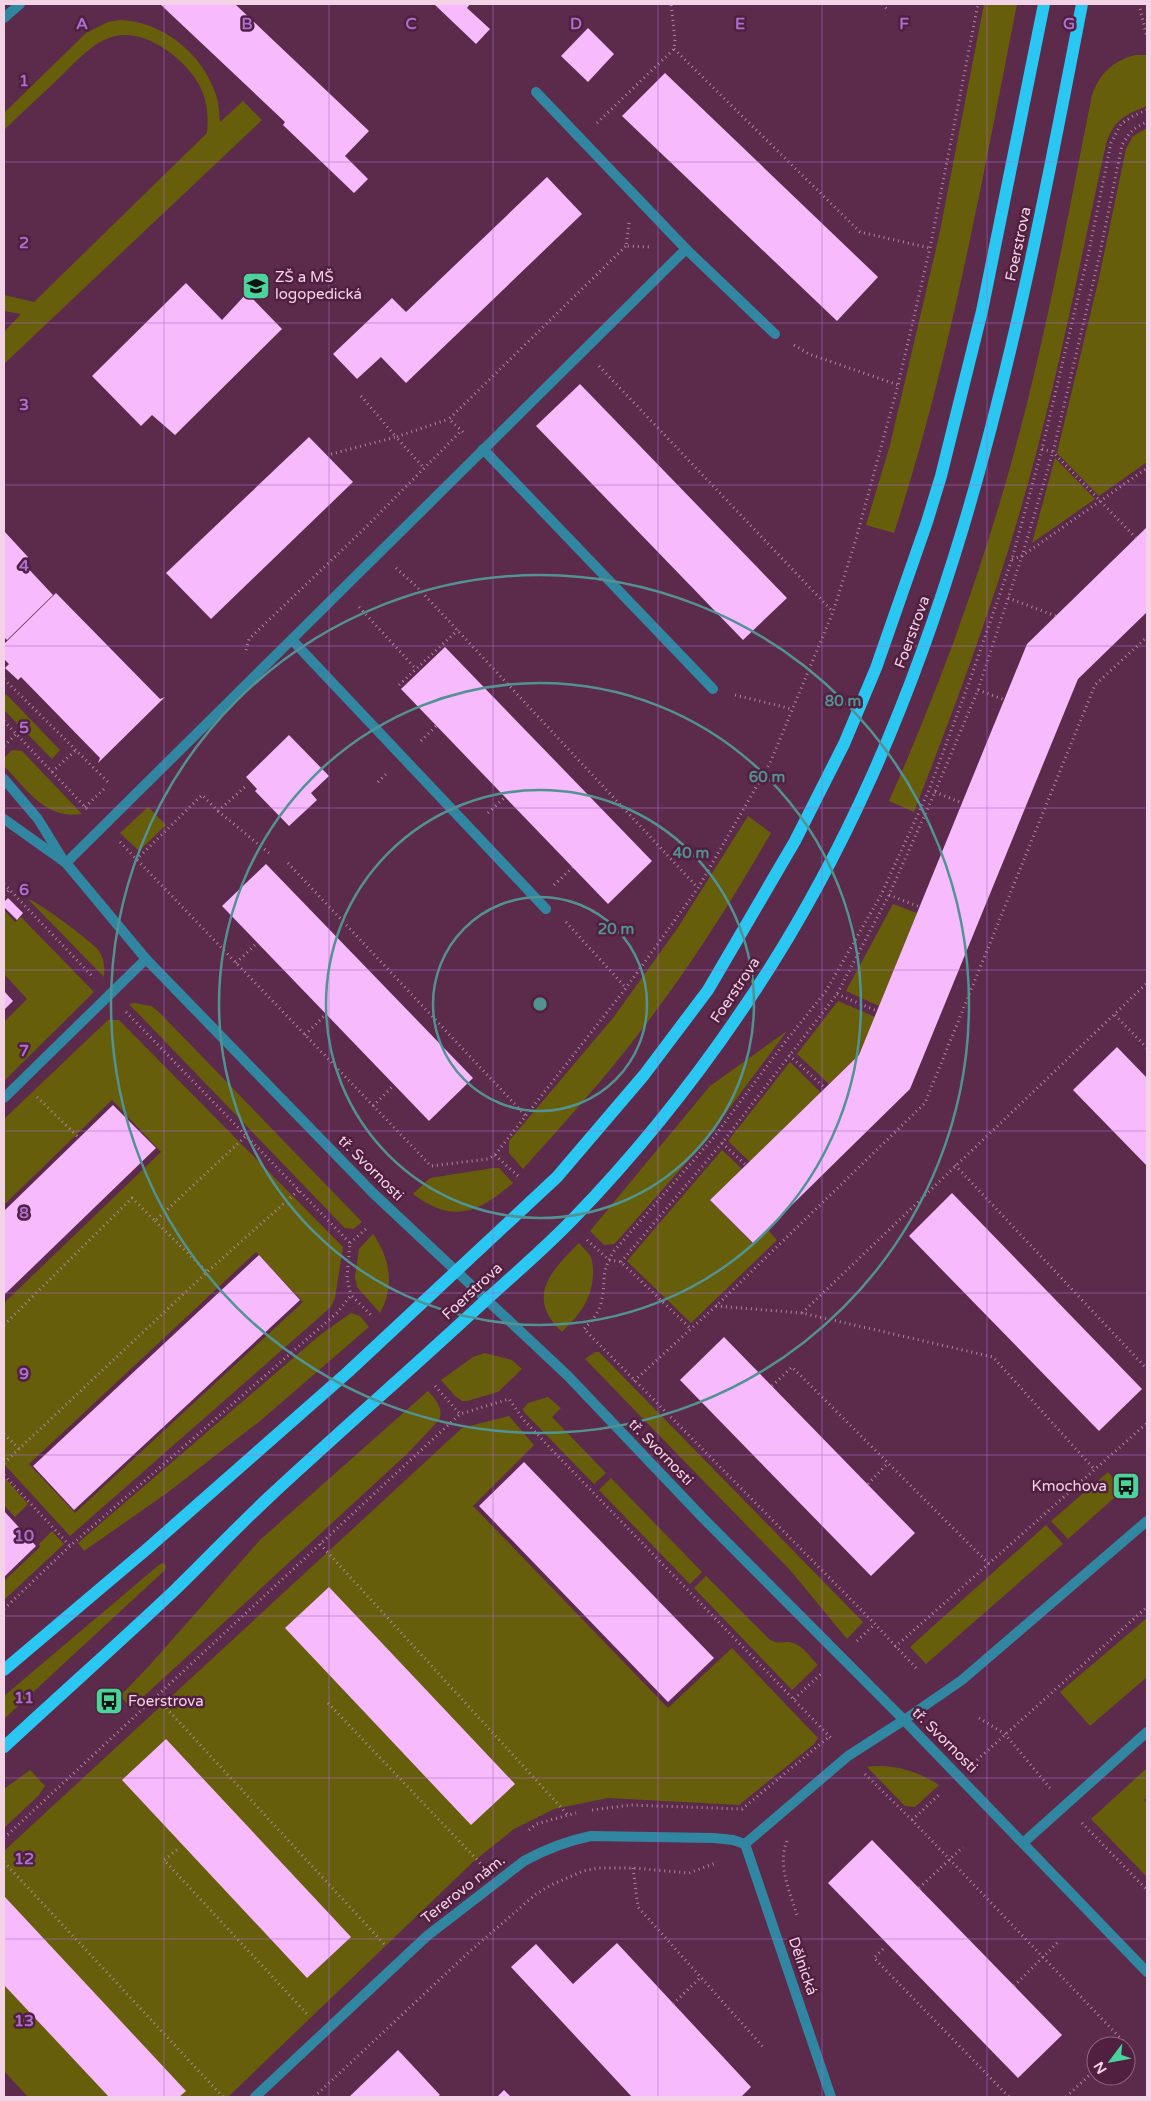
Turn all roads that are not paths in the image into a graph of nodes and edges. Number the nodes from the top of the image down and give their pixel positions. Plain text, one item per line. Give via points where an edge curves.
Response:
1 (20, 4) edge
2 (1044, 4) edge
3 (1082, 4) edge
4 (4, 18) edge
5 (536, 92) dead end
6 (686, 249) junction
7 (774, 334) road end
8 (483, 449) junction
9 (292, 640) junction
10 (713, 689) road end
11 (4, 779) edge
12 (4, 819) edge
13 (66, 863) junction
14 (546, 909) dead end
15 (146, 959) junction
16 (4, 1098) edge
17 (456, 1272) junction
18 (486, 1300) junction
19 (1147, 1521) edge
20 (4, 1670) edge
21 (904, 1720) junction
22 (1147, 1732) edge
23 (4, 1747) edge
24 (1023, 1843) junction
25 (745, 1844) junction
26 (1147, 1972) edge
27 (255, 2097) edge
28 (831, 2097) edge

1 - 4 street
2 - 17 main road, Foerstrova via 982,311 941,476 876,668 844,744 795,841 708,990 644,1075 557,1176
3 - 18 main road, Foerstrova via 1033,257 997,409 964,528 905,696 855,811 816,890 779,953 738,1017 694,1076 581,1211
5 - 6 street
6 - 7 street
6 - 8 street
8 - 9 street
8 - 10 street
9 - 13 street
9 - 14 street
11 - 13 street via 38,819
12 - 13 street, tř. Svornosti
13 - 15 street, tř. Svornosti
15 - 16 street
15 - 17 street, tř. Svornosti via 373,1193
17 - 18 street, tř. Svornosti
17 - 20 main road, Foerstrova via 250,1460
18 - 21 street, tř. Svornosti via 568,1376 730,1546
18 - 23 main road, Foerstrova via 264,1501 176,1589
19 - 21 street via 962,1680
21 - 24 street, tř. Svornosti
21 - 25 street via 848,1756
22 - 24 street
24 - 26 street, tř. Svornosti
25 - 27 street, Tererovo nám. via 714,1838 591,1836 556,1845 524,1861 427,1936
25 - 28 street, Dělnická

